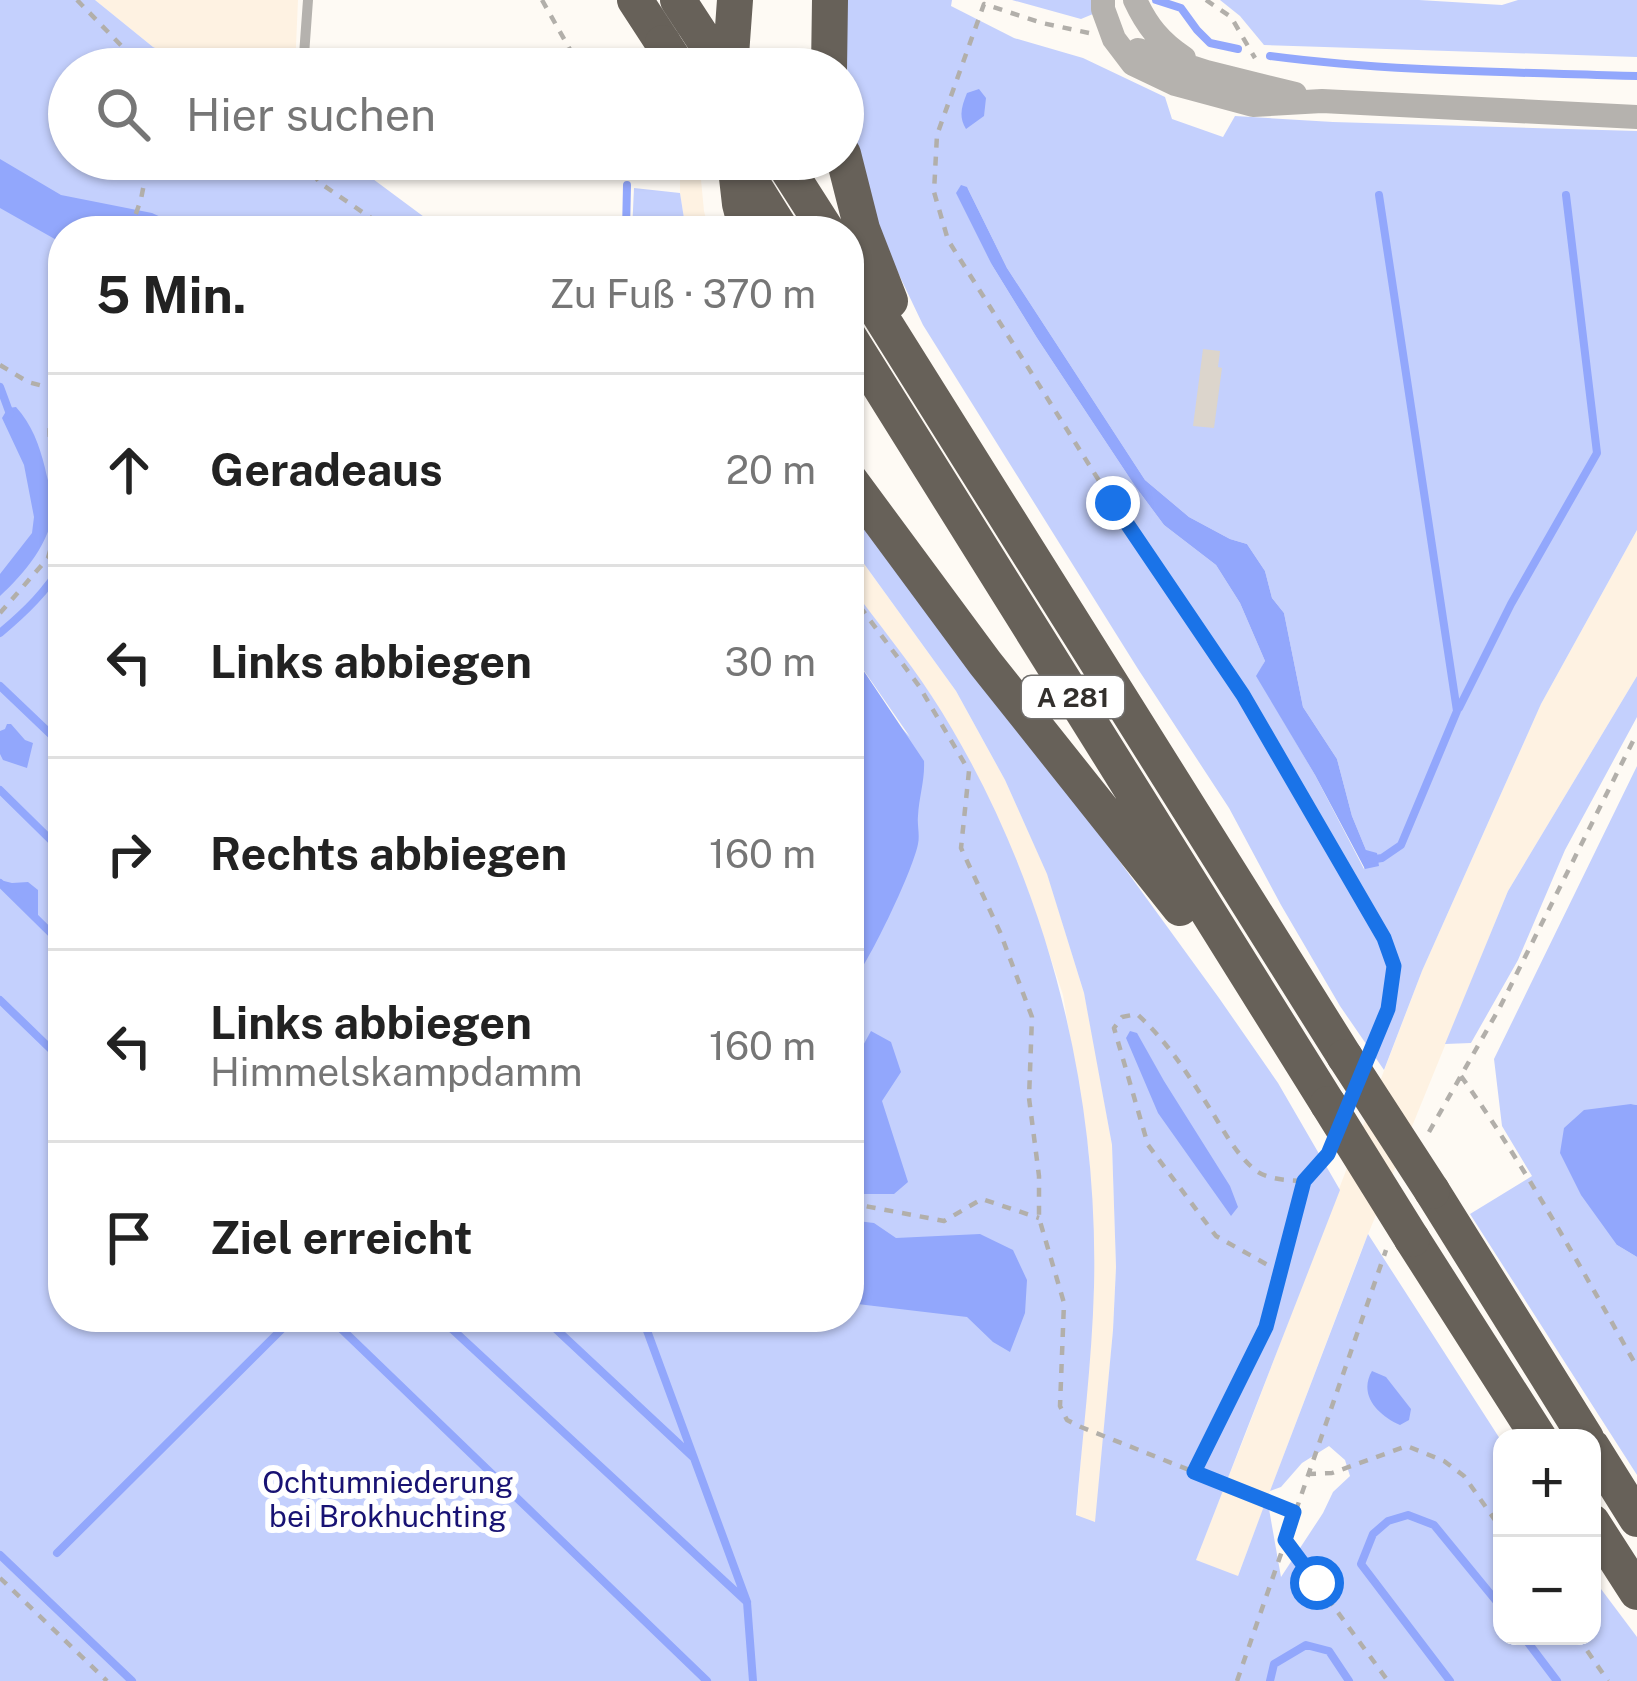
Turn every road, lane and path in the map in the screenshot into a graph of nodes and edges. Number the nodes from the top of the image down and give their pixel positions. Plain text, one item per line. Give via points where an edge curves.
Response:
1 (77, 0) edge
2 (308, 0) edge
3 (542, 0) edge
4 (635, 0) edge
5 (678, 0) edge
6 (735, 0) edge
7 (830, 0) edge
8 (1103, 0) edge
9 (1135, 0) edge
10 (1206, 0) edge
11 (1114, 39) junction
12 (124, 48) edge
13 (305, 48) edge
14 (569, 48) edge
15 (666, 48) edge
16 (711, 48) edge
17 (729, 48) edge
18 (829, 48) edge
19 (1264, 66) dead end
20 (1206, 72) junction
21 (1322, 101) junction
22 (1637, 117) edge
23 (144, 180) edge
24 (318, 180) edge
25 (738, 180) edge
26 (794, 180) edge
27 (850, 180) edge
28 (135, 216) edge
29 (368, 216) edge
30 (755, 216) edge
31 (817, 216) edge
32 (859, 216) edge
33 (864, 234) edge
34 (864, 289) edge
35 (864, 362) edge
36 (0, 364) edge
37 (48, 387) edge
38 (956, 433) junction
39 (864, 499) edge
40 (48, 559) edge
41 (864, 612) edge
42 (0, 613) edge
43 (1637, 733) edge
44 (1500, 1007) dead end
45 (1359, 1053) junction
46 (1296, 1058) junction
47 (1461, 1076) dead end
48 (1328, 1154) dead end
49 (1304, 1181) junction
50 (864, 1205) edge
51 (1039, 1218) junction
52 (1282, 1274) junction
53 (1637, 1367) edge
54 (1533, 1429) edge
55 (1580, 1429) edge
56 (1601, 1462) edge
57 (1194, 1472) junction
58 (1294, 1512) junction
59 (1493, 1517) edge
60 (1637, 1519) edge
61 (1601, 1536) edge
62 (1285, 1540) junction
63 (0, 1578) edge
64 (1637, 1592) edge
65 (1583, 1645) edge
66 (107, 1681) edge
67 (1238, 1681) edge
68 (1388, 1681) edge
69 (1608, 1681) edge

1 - 12 path
2 - 13 lane
3 - 14 path
4 - 15 highway
5 - 16 highway
6 - 17 highway
7 - 18 highway
8 - 11 street
9 - 20 street via 1163,44
10 - 19 path via 1231,17
11 - 20 street
11 - 21 street via 1133,64 1175,84 1253,106
11 - 45 path via 984,4 937,136 934,192 948,240 1243,695 1384,938 1394,966 1388,1009
20 - 21 street
21 - 22 street
23 - 28 path
24 - 29 path
25 - 30 highway via 740,204
26 - 31 highway
27 - 32 highway
33 - 38 highway
34 - 38 highway, A 281
35 - 46 highway, A 281
36 - 37 path
38 - 45 highway, A 281
39 - 46 highway
40 - 42 path
41 - 51 path via 969,772 961,848 1032,1017
43 - 44 path
45 - 55 highway, A 281, bridge via 1432,1191
46 - 54 highway, A 281, bridge
47 - 53 path
48 - 49 path
49 - 52 path
49 - 52 path via 1250,1166 1177,1057 1137,1014 1122,1017 1114,1028 1148,1145 1216,1236
50 - 51 path via 944,1221 982,1198
51 - 57 path via 1064,1303 1060,1406 1067,1420
52 - 57 path via 1266,1327
56 - 60 highway
57 - 58 path
58 - 59 path via 1307,1474 1408,1446 1464,1476
58 - 62 path
61 - 64 highway
62 - 67 path
62 - 68 path
63 - 66 path
65 - 69 path

